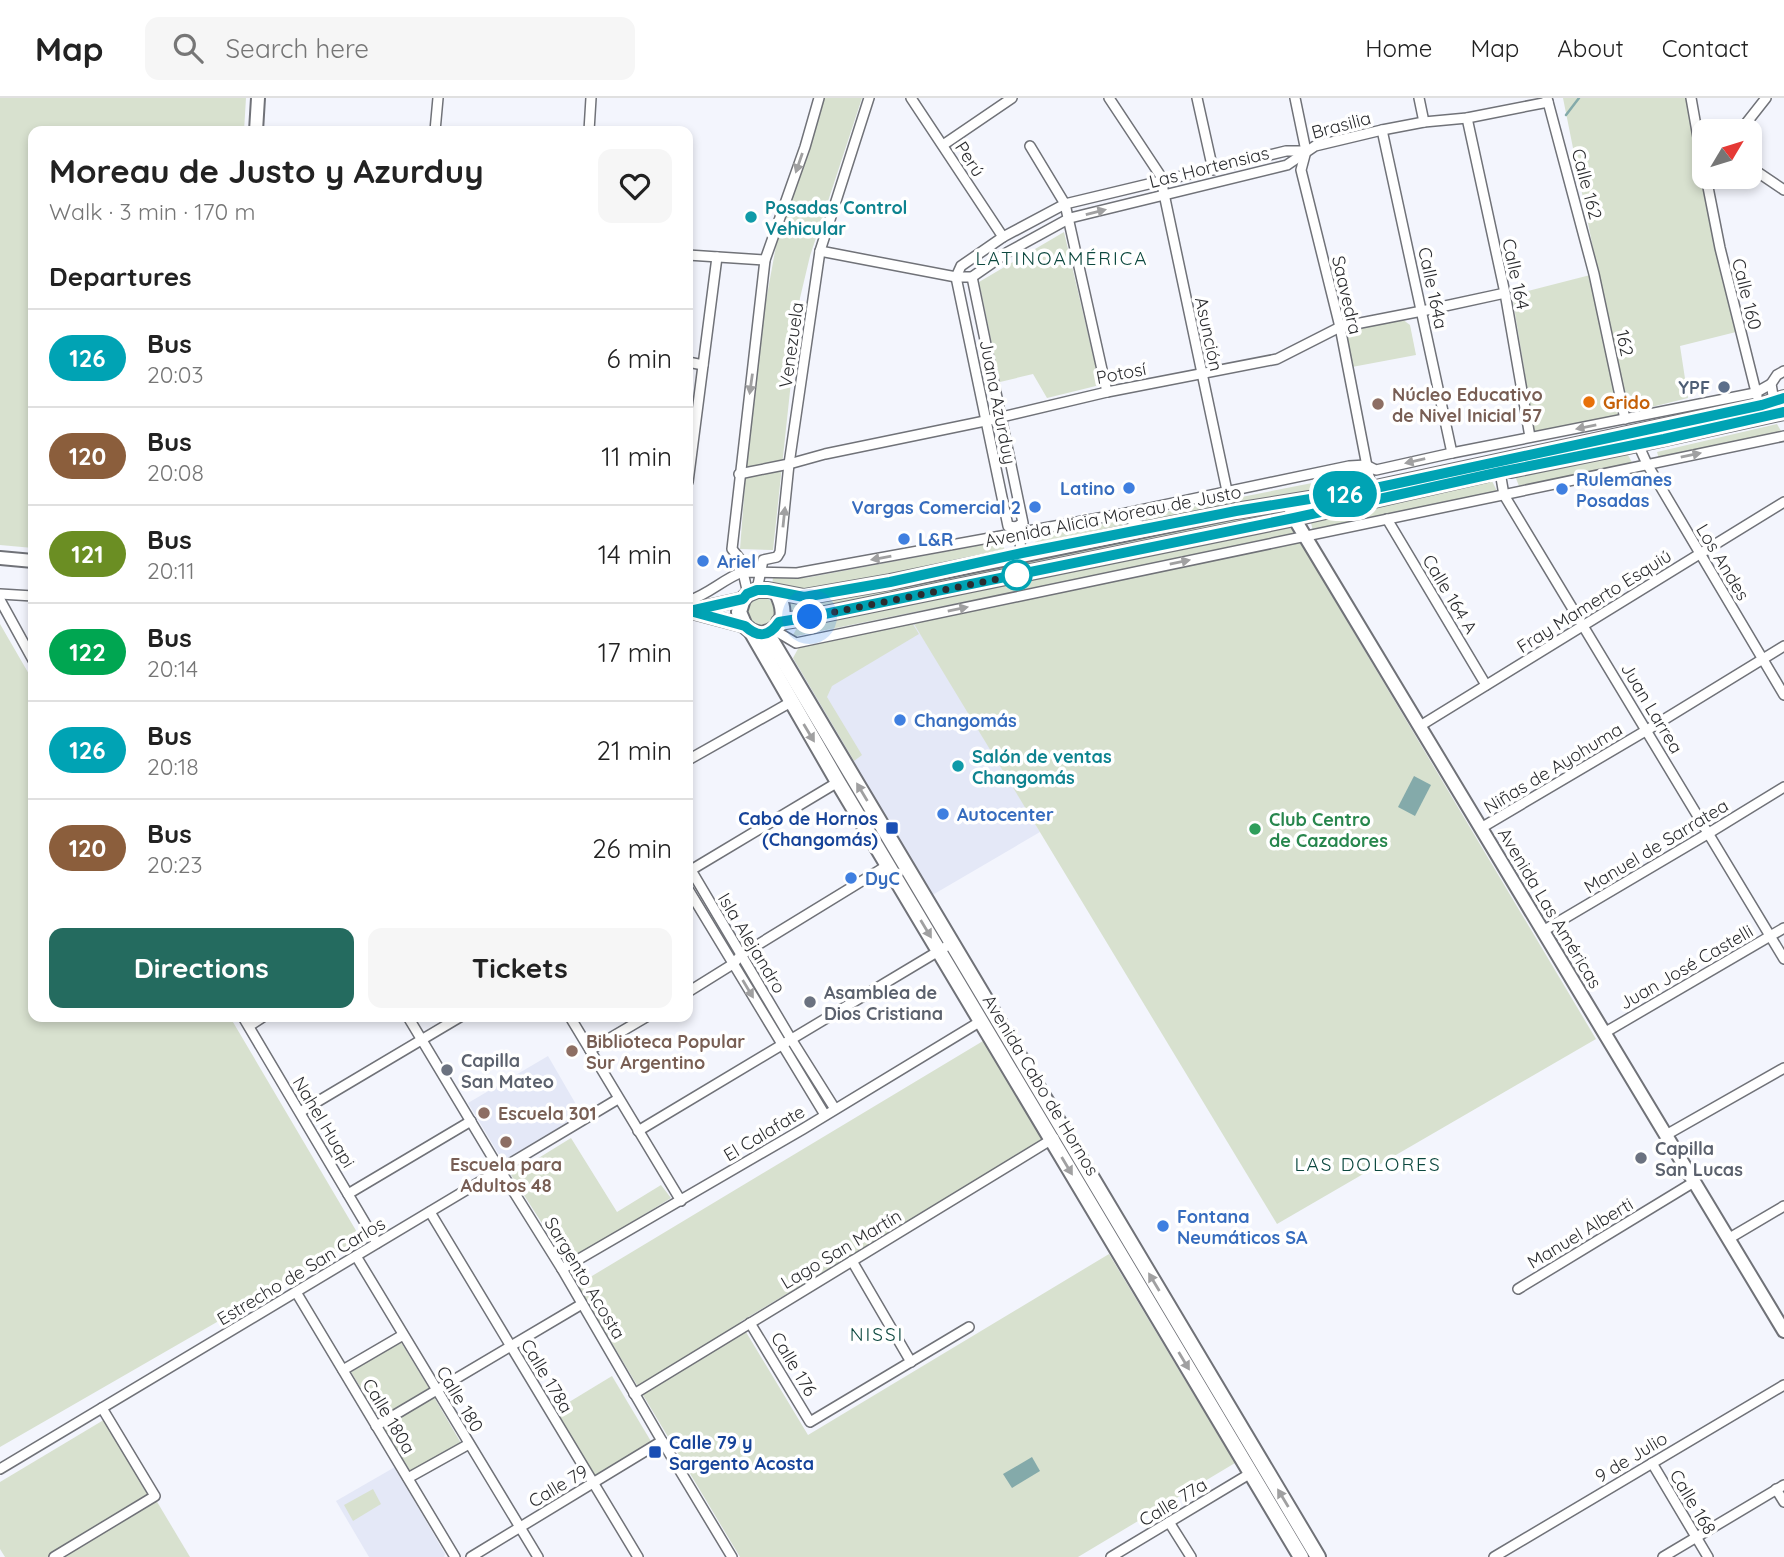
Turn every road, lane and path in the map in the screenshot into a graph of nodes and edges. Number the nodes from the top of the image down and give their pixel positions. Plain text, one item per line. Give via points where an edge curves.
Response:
1 (258, 98) edge
2 (438, 98) edge
3 (591, 98) edge
4 (819, 98) edge
5 (869, 98) edge
6 (911, 98) edge
7 (1012, 98) edge
8 (1109, 98) edge
9 (1197, 98) edge
10 (1295, 98) edge
11 (1419, 98) edge
12 (1691, 98) edge
13 (1766, 98) edge
14 (1548, 100) edge
15 (1467, 118) junction
16 (1695, 119) edge
17 (1749, 119) edge
18 (1424, 122) junction
19 (256, 126) edge
20 (435, 126) edge
21 (589, 126) edge
22 (1382, 130) junction
23 (943, 145) junction
24 (1030, 146) dead end
25 (1306, 151) junction
26 (1213, 170) junction
27 (1762, 175) edge
28 (1161, 182) junction
29 (1708, 189) edge
30 (1784, 190) edge
31 (1165, 195) junction
32 (1065, 204) junction
33 (1070, 218) junction
34 (1003, 237) junction
35 (820, 251) junction
36 (693, 255) edge
37 (717, 257) junction
38 (765, 260) junction
39 (1594, 274) joint
40 (956, 277) junction
41 (972, 277) junction
42 (1505, 293) junction
43 (1422, 311) junction
44 (1339, 327) junction
45 (693, 363) edge
46 (703, 365) junction
47 (1784, 371) edge
48 (1201, 374) junction
49 (1771, 384) junction
50 (1107, 392) junction
51 (1774, 407) edge
52 (1002, 416) junction
53 (1625, 419) junction
54 (985, 421) junction
55 (1784, 436) edge
56 (1530, 438) junction
57 (693, 443) edge
58 (1639, 444) junction
59 (1452, 453) junction
60 (789, 464) junction
61 (1647, 464) junction
62 (1366, 466) junction
63 (1500, 472) junction
64 (739, 474) junction
65 (1227, 491) junction
66 (1373, 495) junction
67 (1504, 495) junction
68 (1784, 502) edge
69 (1285, 503) junction
70 (1121, 514) junction
71 (1294, 518) junction
72 (1387, 519) junction
73 (1146, 529) junction
74 (1017, 530) junction
75 (1305, 535) junction
76 (1022, 553) junction
77 (1700, 554) junction
78 (0, 558) edge
79 (28, 561) edge
80 (742, 572) junction
81 (760, 572) junction
82 (777, 593) junction
83 (0, 594) edge
84 (749, 594) junction
85 (28, 596) edge
86 (0, 600) edge
87 (693, 604) edge
88 (693, 605) edge
89 (693, 607) edge
90 (1584, 627) junction
91 (748, 628) junction
92 (774, 628) junction
93 (1784, 646) edge
94 (28, 651) edge
95 (1763, 660) junction
96 (1486, 685) junction
97 (1784, 695) edge
98 (791, 702) junction
99 (1420, 726) junction
100 (1647, 730) junction
101 (693, 757) edge
102 (838, 782) junction
103 (1784, 787) edge
104 (1481, 828) junction
105 (1709, 833) junction
106 (888, 865) junction
107 (693, 868) edge
108 (693, 876) edge
109 (693, 897) edge
110 (1784, 928) edge
111 (1543, 931) junction
112 (1770, 936) junction
113 (946, 947) junction
114 (741, 954) junction
115 (1784, 959) edge
116 (733, 964) junction
117 (693, 989) edge
118 (981, 1021) junction
119 (247, 1022) edge
120 (411, 1022) edge
121 (452, 1022) edge
122 (573, 1022) edge
123 (638, 1022) edge
124 (1604, 1032) junction
125 (791, 1039) junction
126 (422, 1040) junction
127 (781, 1045) junction
128 (590, 1050) junction
129 (1784, 1068) edge
130 (618, 1099) junction
131 (835, 1109) junction
132 (300, 1112) junction
133 (825, 1115) junction
134 (471, 1121) junction
135 (638, 1131) junction
136 (1666, 1135) junction
137 (1058, 1136) junction
138 (500, 1170) junction
139 (1694, 1182) junction
140 (348, 1194) junction
141 (681, 1201) junction
142 (1784, 1206) edge
143 (430, 1212) junction
144 (1728, 1238) junction
145 (377, 1243) junction
146 (356, 1256) junction
147 (852, 1261) junction
148 (562, 1269) junction
149 (1518, 1289) dead end
150 (296, 1292) junction
151 (582, 1304) junction
152 (750, 1323) junction
153 (969, 1327) dead end
154 (1784, 1331) edge
155 (403, 1335) junction
156 (511, 1346) junction
157 (911, 1362) junction
158 (343, 1370) junction
159 (1784, 1385) edge
160 (437, 1390) junction
161 (634, 1394) junction
162 (102, 1408) junction
163 (376, 1426) junction
164 (662, 1441) junction
165 (469, 1444) junction
166 (1652, 1463) junction
167 (0, 1469) edge
168 (1251, 1474) junction
169 (408, 1478) junction
170 (593, 1483) junction
171 (1780, 1487) edge
172 (1784, 1502) edge
173 (1169, 1522) junction
174 (520, 1527) junction
175 (1696, 1537) junction
176 (1507, 1554) edge
177 (54, 1557) edge
178 (454, 1557) edge
179 (471, 1557) edge
180 (538, 1557) edge
181 (638, 1557) edge
182 (732, 1557) edge
183 (1111, 1557) edge
184 (1191, 1557) edge
185 (1301, 1557) edge
186 (1318, 1557) edge
187 (1494, 1557) edge
188 (1663, 1557) edge
189 (1708, 1557) edge

1 - 19 main road
2 - 20 street
3 - 21 street
4 -> 38 street, Venezuela
5 - 35 street, Venezuela
6 - 23 street, Perú
7 - 23 street
8 - 28 street, Asunción
9 - 26 street
10 - 25 street, Saavedra
11 - 18 street
12 - 16 street
13 - 17 street
14 - 15 street, Brasilia
14 - 39 street, Calle 162
15 - 18 street, Brasilia
15 - 42 street, Calle 164
18 - 22 street, Brasilia
22 - 25 street, Brasilia
22 - 43 street, Calle 164a
23 - 34 street, Perú
24 - 32 street
25 - 26 street, Las Hortensias via 1286,151
25 - 31 street, Las Hortensias via 1287,164
25 - 44 street, Saavedra via 1301,170
26 - 28 street, Las Hortensias
27 - 30 street
28 - 31 street, Asunción
28 - 32 street, Las Hortensias
29 - 51 street, Calle 160 via 1720,248
33 -> 31 street, Las Hortensias
31 - 48 street, Asunción
32 - 33 street
32 - 34 street, Las Hortensias
33 - 41 street, Las Hortensias
33 - 50 street
34 - 40 street via 961,266
35 - 40 street
35 - 60 street, Venezuela
36 - 37 street
37 - 38 street
37 - 46 street
38 -> 64 street, Venezuela
39 - 53 street, 162
40 - 41 street
40 - 54 street, Juana Azurduy
41 - 52 street, Juana Azurduy
42 - 43 street, Potosí
42 - 56 street, Calle 164
43 - 44 street, Potosí
43 - 59 street, Calle 164a
44 - 48 street, Potosí via 1277,359
44 - 62 street, Saavedra
45 - 46 street
46 - 57 street
47 - 49 street
48 - 50 street, Potosí
48 - 65 street, Asunción
49 - 51 street
49 - 51 street
50 - 52 street, Potosí
51 - 53 street
51 - 58 main road, Avenida Alicia Moreau de Justo
51 - 66 main road, Avenida Alicia Moreau de Justo
52 - 54 street, Potosí
52 - 74 street, Juana Azurduy via 1023,523
53 -> 56 street
54 - 60 street, Potosí
54 - 74 street, Juana Azurduy via 1008,526
61 -> 55 street
56 - 59 street
58 - 61 street, Los Andes
58 - 63 main road, Avenida Alicia Moreau de Justo
59 -> 62 street via 1376,470
60 - 64 street, Potosí
81 -> 60 street, Venezuela via 763,560 780,552
61 - 67 street
61 - 77 street, Los Andes
62 - 65 street
62 - 66 street, Saavedra
63 - 66 main road, Avenida Alicia Moreau de Justo
63 - 67 street, Juan Larrea
64 - 80 street, Venezuela via 732,549
65 - 70 street
66 - 69 main road, Avenida Alicia Moreau de Justo
66 - 71 main road, Avenida Alicia Moreau de Justo
67 - 72 street
67 - 90 street, Juan Larrea
68 - 77 street, Fray Mamerto Esquiú
69 - 71 main road, Avenida Las Américas
69 - 73 main road, Avenida Alicia Moreau de Justo
70 - 73 street
70 - 74 street
71 - 75 main road, Avenida Las Américas
71 - 92 main road, Avenida Alicia Moreau de Justo
72 - 75 street
72 - 96 street, Calle 164 A
73 - 76 main road, Avenida Alicia Moreau de Justo
74 - 76 street, Juana Azurduy
74 -> 81 street via 797,573
92 -> 75 street via 796,643
75 - 99 main road, Avenida Las Américas
76 - 82 main road, Avenida Alicia Moreau de Justo via 804,597
77 - 90 street, Fray Mamerto Esquiú
77 - 95 street, Los Andes
78 - 79 main road
80 - 81 street
80 - 84 street, Venezuela
80 - 87 street
81 - 84 street
82 - 84 main road, Avenida Alicia Moreau de Justo
82 - 92 main road via 784,612
83 - 85 street
84 - 88 main road, Avenida Alicia Moreau de Justo
84 - 91 main road via 739,612
86 - 94 street
89 - 91 main road, Avenida Alicia Moreau de Justo
90 - 96 street, Fray Mamerto Esquiú
90 - 100 street, Juan Larrea
91 - 92 main road, Avenida Alicia Moreau de Justo via 760,634
91 - 98 main road, Avenida Cabo de Hornos
113 -> 92 main road, Avenida Cabo de Hornos
93 - 95 street, Niñas de Ayohuma
95 - 97 street, Los Andes
95 - 100 street, Niñas de Ayohuma
96 - 99 street, Fray Mamerto Esquiú
98 - 101 street
98 -> 102 main road, Avenida Cabo de Hornos
99 - 104 main road, Avenida Las Américas
100 - 104 street, Niñas de Ayohuma
100 - 105 street, Juan Larrea
102 - 106 main road, Avenida Cabo de Hornos
102 - 107 street
103 - 105 street, Manuel de Sarratea
104 - 111 main road, Avenida Las Américas
105 - 111 street, Manuel de Sarratea
105 - 112 street, Juan Larrea
106 -> 113 main road, Avenida Cabo de Hornos
106 - 114 street
108 - 114 street, Isla Alejandro
109 - 116 street, Isla Alejandro
110 - 112 street, Juan José Castelli
111 - 124 main road, Avenida Las Américas
112 - 115 street, Juan Larrea
112 - 124 street, Juan José Castelli
113 - 118 main road, Avenida Cabo de Hornos
113 - 125 street
113 - 137 main road, Avenida Cabo de Hornos
114 - 116 street
114 - 125 street, Isla Alejandro
116 - 117 street
116 -> 127 street, Isla Alejandro
118 - 131 street, El Calafate
118 - 137 main road, Avenida Cabo de Hornos
119 - 132 street, Nahel Huapi
120 - 126 street, Sargento Acosta
121 - 126 street
122 - 128 street
123 - 128 street
124 - 136 main road, Avenida Las Américas
125 - 127 street
125 - 131 street, Isla Alejandro
126 - 132 street
126 - 134 street, Sargento Acosta
127 - 133 street, Isla Alejandro
127 - 135 street
128 - 130 street
129 - 136 street
130 - 135 street
130 - 138 street, Estrecho de San Carlos
131 - 133 street, El Calafate
132 - 140 street, Nahel Huapi
133 - 141 street, El Calafate
134 - 138 street, Sargento Acosta
134 - 140 street
135 - 141 street
136 - 139 main road, Avenida Las Américas
137 - 147 street, Lago San Martín
137 -> 168 main road, Avenida Cabo de Hornos
186 -> 137 main road, Avenida Cabo de Hornos
138 - 143 street, Estrecho de San Carlos
138 - 148 street, Sargento Acosta
139 - 144 main road, Avenida Las Américas
139 - 149 street, Manuel Alberti
140 - 145 street, Nahel Huapi
141 - 148 street, El Calafate
142 - 144 street
143 - 145 street, Estrecho de San Carlos
143 - 156 street, Calle 178a
144 - 154 main road, Avenida Las Américas
145 - 146 street, Estrecho de San Carlos
146 - 150 street, Estrecho de San Carlos
146 - 155 street, Calle 180
147 - 152 street, Lago San Martín
147 - 157 street
148 - 151 street, Sargento Acosta
150 - 158 street, Calle 180a
150 - 162 street, Estrecho de San Carlos
151 - 156 street
151 - 161 street, Sargento Acosta
152 - 157 street, Calle 176 via 810,1422
152 - 161 street, Lago San Martín
153 - 157 street
155 - 158 street
155 - 160 street, Calle 180
156 - 160 street
156 - 170 street, Calle 178a
158 - 163 street, Calle 180a
159 - 166 street, 9 de Julio
160 - 163 street
160 - 165 street, Calle 180
161 - 164 street, Sargento Acosta
162 - 167 street, Estrecho de San Carlos
162 - 177 street via 155,1496
163 - 169 street, Calle 180a
164 - 170 street, Calle 79
164 - 182 street, Sargento Acosta
165 - 169 street
165 - 174 street, Calle 180
166 - 175 street, Calle 168
166 - 176 street, 9 de Julio
168 - 173 street, Calle 77a
168 - 185 main road, Avenida Cabo de Hornos
169 - 178 street, Calle 180a
170 - 174 street, Calle 79
170 - 181 street, Calle 178a
171 - 172 street
171 - 175 street
173 - 183 street, Calle 77a
173 - 184 street
174 - 179 street, Calle 79
174 - 180 street, Calle 180
175 - 188 street
175 - 189 street, Calle 168
176 - 187 street, 9 de Julio

